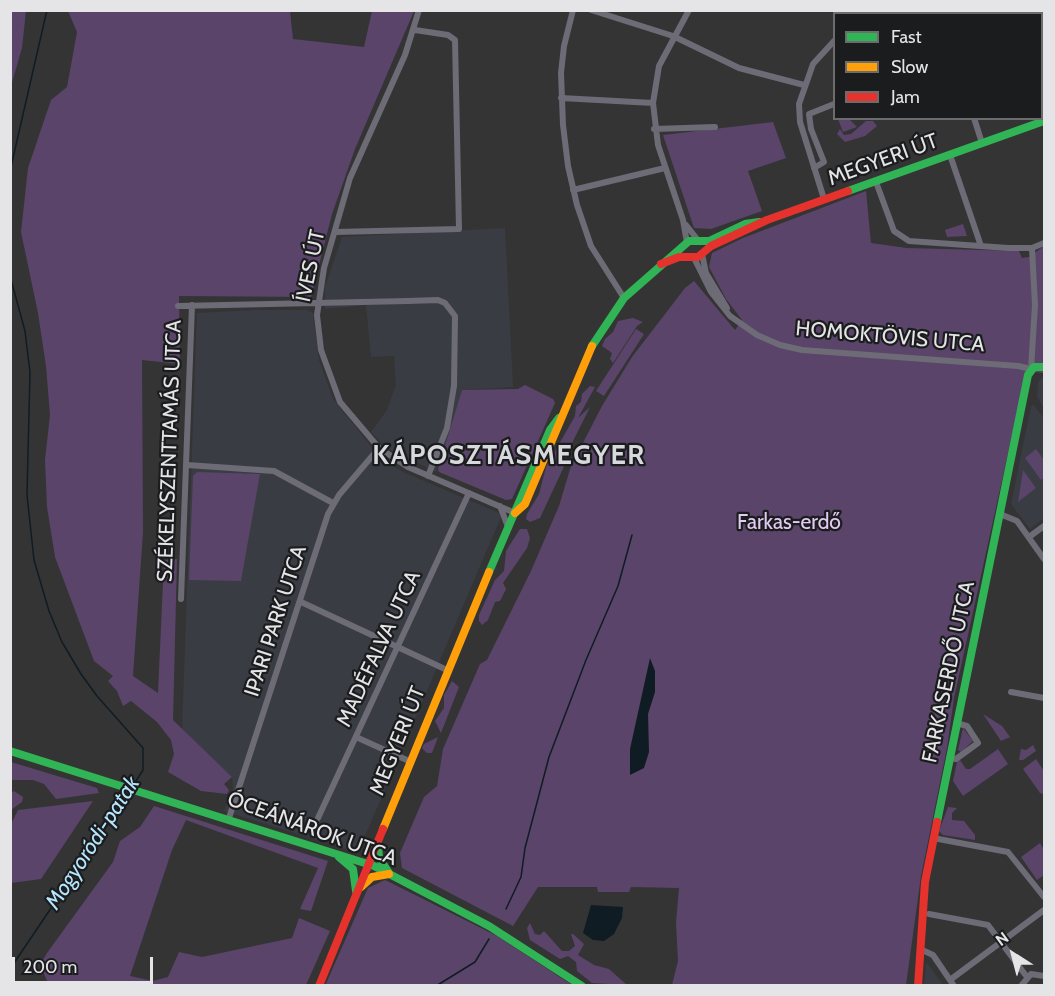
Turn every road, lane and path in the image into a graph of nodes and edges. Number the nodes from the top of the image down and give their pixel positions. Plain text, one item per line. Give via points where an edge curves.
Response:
1 (419, 10) edge
2 (573, 10) edge
3 (591, 10) edge
4 (689, 10) edge
5 (414, 30) junction
6 (673, 36) junction
7 (833, 42) edge
8 (804, 86) junction
9 (561, 98) junction
10 (653, 103) junction
11 (833, 104) edge
12 (800, 114) junction
13 (809, 117) junction
14 (975, 120) edge
15 (1037, 120) edge
16 (1044, 123) edge
17 (715, 127) dead end
18 (1029, 127) junction
19 (654, 129) junction
20 (982, 143) junction
21 (950, 155) junction
22 (665, 168) junction
23 (814, 168) junction
24 (876, 182) junction
25 (573, 190) junction
26 (824, 200) junction
27 (683, 220) junction
28 (767, 220) junction
29 (335, 231) junction
30 (699, 240) junction
31 (1044, 243) edge
32 (686, 244) junction
33 (981, 246) junction
34 (1032, 248) junction
35 (697, 254) junction
36 (662, 264) junction
37 (624, 298) junction
38 (318, 303) junction
39 (192, 305) junction
40 (178, 306) dead end
41 (1044, 367) edge
42 (1031, 369) junction
43 (379, 448) junction
44 (187, 465) junction
45 (428, 476) junction
46 (469, 493) junction
47 (333, 503) junction
48 (499, 506) junction
49 (515, 513) junction
50 (1000, 514) junction
51 (1044, 526) edge
52 (508, 528) junction
53 (1029, 537) junction
54 (1044, 559) edge
55 (181, 599) dead end
56 (301, 602) junction
57 (397, 647) junction
58 (447, 670) junction
59 (1011, 692) dead end
60 (1044, 698) edge
61 (956, 723) junction
62 (356, 737) junction
63 (10, 751) edge
64 (950, 758) junction
65 (409, 761) junction
66 (229, 818) junction
67 (318, 818) dead end
68 (379, 836) junction
69 (933, 838) junction
70 (334, 853) junction
71 (368, 864) junction
72 (389, 874) junction
73 (357, 893) junction
74 (1044, 897) edge
75 (1044, 910) edge
76 (929, 914) dead end
77 (1000, 942) junction
78 (920, 949) junction
79 (1044, 976) edge
80 (1027, 977) junction
81 (952, 983) edge
82 (319, 986) edge
83 (582, 986) edge
84 (918, 986) edge
85 (1021, 986) edge

1 - 5 street, ÍVES ÚT
2 - 9 street via 563,53
3 - 6 street
4 - 6 street
5 - 29 street, ÍVES ÚT via 350,178
5 - 29 street via 448,35 455,40 459,229
6 - 8 street via 739,68
6 - 10 street via 659,66
7 - 8 street via 813,64
8 - 12 street
9 - 10 street
9 - 25 street
10 - 19 street
11 - 13 street via 813,111
12 - 13 street
12 - 23 street
13 - 23 street via 824,162
14 - 20 street
15 - 18 main road
16 - 18 main road, MEGYERI ÚT
17 - 19 street
18 - 20 main road, MEGYERI ÚT
19 - 22 street
20 - 21 main road, MEGYERI ÚT
21 - 24 main road, MEGYERI ÚT
21 - 33 street
22 - 25 street
22 - 27 street
23 - 26 street
24 - 26 main road, MEGYERI ÚT
24 - 33 street via 891,224 903,238
25 - 37 street via 591,246
26 - 28 main road, MEGYERI ÚT
27 - 30 street
27 - 32 street
28 - 30 main road, MEGYERI ÚT
28 - 35 main road, MEGYERI ÚT
29 - 38 street, ÍVES ÚT
30 - 32 main road, MEGYERI ÚT
30 - 35 main road
31 - 34 street
32 - 35 main road
32 - 36 main road, MEGYERI ÚT
33 - 34 street
34 - 42 street via 1035,305
35 - 36 main road, MEGYERI ÚT
35 - 42 street, HOMOKTÖVIS UTCA via 738,323 770,341 802,350
36 - 37 main road, MEGYERI ÚT
37 - 49 main road, MEGYERI ÚT via 596,336 525,504
38 - 39 street
38 - 43 street, ÍVES ÚT via 321,350 334,388 351,417
38 - 45 street via 438,300 451,309 455,316 456,353 453,398 447,428
39 - 40 street
39 - 44 street, SZÉKELYSZENTTAMÁS UTCA
41 - 42 main road, HOMOKTÖVIS UTCA
42 - 50 main road, FARKASERDŐ UTCA
43 - 45 street, ÍVES ÚT
43 - 47 street, IPARI PARK UTCA
44 - 47 street via 274,471
44 - 55 street, SZÉKELYSZENTTAMÁS UTCA
45 - 46 street, ÍVES ÚT
46 - 48 street, ÍVES ÚT
46 - 57 street, MADÉFALVA UTCA
47 - 56 street, IPARI PARK UTCA
48 - 49 street, ÍVES ÚT
48 - 52 street
49 - 52 main road, MEGYERI ÚT
50 - 53 street via 1017,521
50 - 61 main road, FARKASERDŐ UTCA
51 - 53 street
52 - 58 main road, MEGYERI ÚT
53 - 54 street
56 - 57 street
56 - 66 street, IPARI PARK UTCA
57 - 58 street
57 - 62 street, MADÉFALVA UTCA
58 - 65 main road, MEGYERI ÚT
59 - 60 street
61 - 64 main road, FARKASERDŐ UTCA
61 - 64 street via 968,726 978,742 956,759
62 - 65 street
62 - 67 street, MADÉFALVA UTCA
63 - 66 main road, ÓCEÁNÁROK UTCA
64 - 69 main road, FARKASERDŐ UTCA
65 - 68 main road, MEGYERI ÚT
66 - 70 main road, ÓCEÁNÁROK UTCA
68 - 71 main road, MEGYERI ÚT
68 - 72 main road via 379,858
69 - 74 street via 1008,852
69 - 78 main road, FARKASERDŐ UTCA
70 - 71 main road, ÓCEÁNÁROK UTCA
70 - 73 main road via 353,869
71 - 72 main road, ÓCEÁNÁROK UTCA
71 - 73 main road, MEGYERI ÚT
72 - 73 main road via 369,878
72 - 83 main road, ÓCEÁNÁROK UTCA via 489,926
73 - 82 main road, MEGYERI ÚT
75 - 77 street
76 - 77 street via 988,925
77 - 80 street
77 - 81 street
78 - 81 street via 933,955
78 - 84 main road, FARKASERDŐ UTCA
79 - 80 street
80 - 85 street

